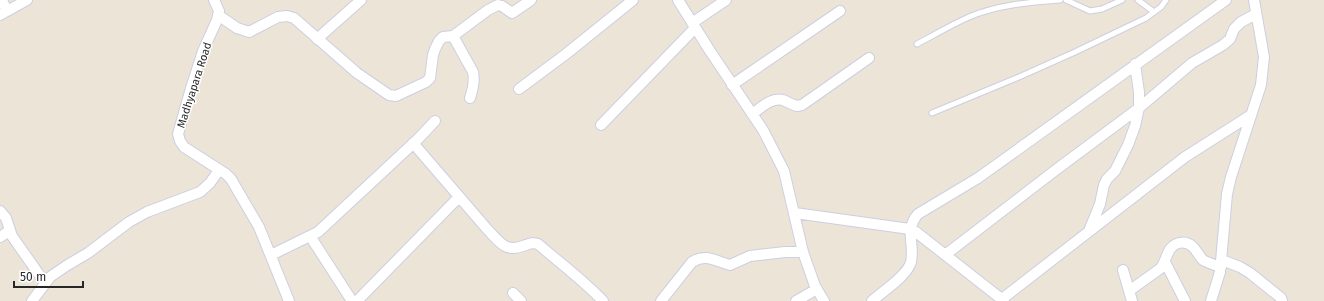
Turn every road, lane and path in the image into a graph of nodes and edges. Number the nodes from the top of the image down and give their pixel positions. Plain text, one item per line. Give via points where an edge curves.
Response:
1 (2, 0) edge
2 (27, 0) edge
3 (214, 0) edge
4 (361, 0) edge
5 (531, 0) edge
6 (633, 0) edge
7 (678, 0) edge
8 (726, 0) edge
9 (1060, 0) edge
10 (1067, 0) edge
11 (1122, 0) edge
12 (1138, 0) edge
13 (1166, 0) edge
14 (1226, 0) edge
15 (1254, 0) edge
16 (840, 11) dead end
17 (1154, 12) junction
18 (4, 13) edge
19 (1256, 14) junction
20 (218, 15) junction
21 (694, 25) junction
22 (453, 36) junction
23 (317, 39) junction
24 (917, 44) dead end
25 (869, 58) dead end
26 (1136, 64) junction
27 (732, 85) junction
28 (519, 89) dead end
29 (470, 98) dead end
30 (1139, 108) junction
31 (932, 113) dead end
32 (752, 114) junction
33 (1251, 115) junction
34 (435, 121) dead end
35 (601, 125) dead end
36 (413, 143) junction
37 (220, 170) junction
38 (459, 197) junction
39 (0, 211) edge
40 (795, 213) junction
41 (910, 229) junction
42 (9, 231) junction
43 (1088, 231) junction
44 (310, 236) junction
45 (0, 237) edge
46 (803, 252) junction
47 (271, 255) junction
48 (945, 255) junction
49 (1165, 262) junction
50 (1221, 264) junction
51 (1123, 270) dead end
52 (45, 283) junction
53 (817, 289) junction
54 (1129, 291) junction
55 (513, 293) dead end
56 (1003, 300) edge
57 (32, 301) edge
58 (289, 301) edge
59 (352, 301) edge
60 (357, 301) edge
61 (521, 301) edge
62 (603, 301) edge
63 (661, 301) edge
64 (796, 301) edge
65 (824, 301) edge
66 (872, 301) edge
67 (1132, 301) edge
68 (1185, 301) edge
69 (1211, 301) edge
70 (1282, 301) edge

1 - 18 street
2 - 18 street
3 - 20 street
4 - 23 street
5 - 22 street via 512,13 498,5
6 - 28 street
7 - 21 street
8 - 21 street
9 - 24 lane via 991,9 969,17
10 - 11 lane via 1090,11 1102,9
12 - 17 lane
13 - 17 lane
14 - 26 street
15 - 19 street
16 - 27 street
17 - 31 lane via 1075,52
19 - 30 street via 1241,22 1223,45 1192,63
19 - 33 street via 1264,57 1261,85
20 - 23 street via 249,32 278,17 287,16 294,18
20 - 37 street, Madhyapara Road via 203,51 178,134 184,147
21 - 27 street
21 - 35 street
22 - 23 street via 444,37 439,41 432,55 430,78 396,96 389,95 364,77
22 - 29 street via 473,72
25 - 32 street via 802,105 797,106 777,99
26 - 30 street
26 - 41 street via 978,178 918,214
27 - 32 street
30 - 43 street via 1128,145 1115,171 1104,185 1100,204
30 - 48 street
32 - 40 street via 784,171
33 - 43 street via 1184,157
33 - 50 street via 1227,194
34 - 36 street
36 - 38 street
36 - 44 street via 318,232
37 - 47 street, Madhyapara Road via 231,179 259,227
37 - 52 street via 200,192 136,217
38 - 60 street
38 - 62 street via 508,249 538,244
39 - 42 street via 6,218
40 - 41 street
40 - 46 street
41 - 48 street
41 - 66 street via 911,261 907,269
42 - 45 street
42 - 52 street
43 - 56 street
44 - 47 street
44 - 59 street
46 - 53 street
46 - 63 street via 750,256 730,265 709,258 698,258
47 - 58 street, Madhyapara Road
48 - 56 street
49 - 50 street via 1171,248 1180,242 1190,245 1203,259
49 - 54 street via 1161,268
49 - 68 street
50 - 69 street
50 - 70 street via 1240,267 1250,272
51 - 54 street
52 - 57 street
53 - 64 street
53 - 65 street
54 - 67 street
55 - 61 street

